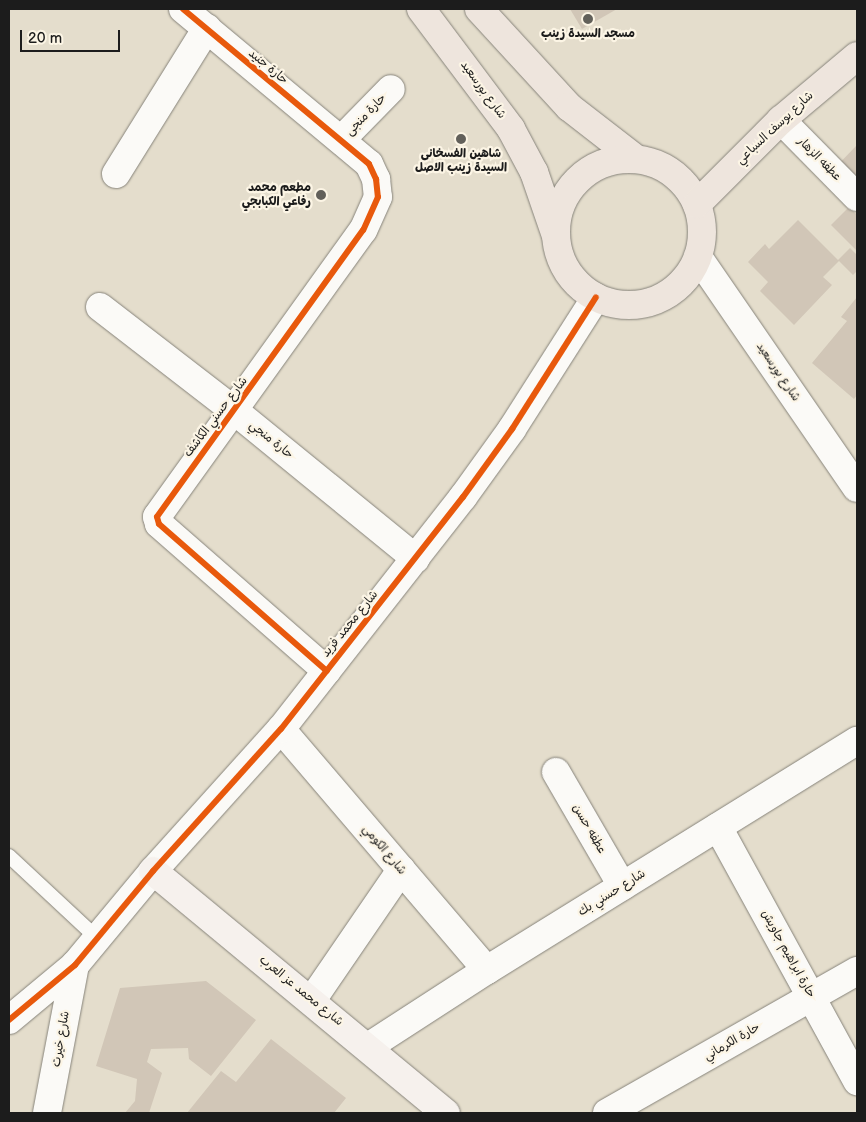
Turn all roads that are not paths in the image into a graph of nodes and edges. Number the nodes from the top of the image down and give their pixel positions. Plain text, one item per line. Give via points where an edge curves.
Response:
1 (183, 9) edge
2 (421, 9) edge
3 (480, 9) edge
4 (207, 28) junction
5 (857, 56) edge
6 (391, 89) dead end
7 (781, 120) junction
8 (341, 140) junction
9 (636, 159) junction
10 (116, 174) dead end
11 (857, 197) edge
12 (697, 204) junction
13 (556, 234) junction
14 (698, 257) junction
15 (596, 297) junction
16 (100, 307) dead end
17 (236, 412) junction
18 (857, 488) edge
19 (416, 559) junction
20 (327, 672) junction
21 (281, 729) junction
22 (857, 741) edge
23 (556, 772) dead end
24 (718, 827) junction
25 (9, 856) edge
26 (401, 870) junction
27 (153, 872) junction
28 (622, 886) junction
29 (96, 937) junction
30 (75, 965) junction
31 (487, 970) junction
32 (857, 971) edge
33 (811, 997) junction
34 (312, 1000) junction
35 (9, 1020) edge
36 (368, 1047) junction
37 (857, 1081) edge
38 (47, 1113) edge
39 (446, 1113) edge
40 (607, 1113) edge

1 - 4 street, حارة جنيد
2 - 13 main road, شارع بورسعيد via 511,129 534,172
3 - 9 main road via 569,107
4 - 8 street, حارة جنيد
4 - 10 street
5 - 7 main road, شارع يوسف السباعي
6 - 8 street, حارة منجى
7 - 11 street, عطفه الزهار
7 - 12 main road, شارع يوسف السباعي
8 - 17 street, شارع حسني الكاشف via 369,164 376,179 378,197 373,214
9 - 12 main road via 655,164 672,174
9 - 13 main road via 606,163 579,179 562,204
12 - 14 main road via 702,239
13 - 15 main road via 567,271
14 - 15 main road via 686,278 668,295 645,304
14 - 18 street, شارع بورسعيد
15 - 19 street, شارع محمد فريد via 512,428
16 - 17 street, حارة منجي
17 - 19 street, حارة منجي
17 - 20 street, شارع حسني الكاشف via 161,509 160,524
19 - 20 street, شارع محمد فريد
20 - 21 street, شارع محمد فريد
21 - 26 street, شارع الكومي
21 - 27 street, شارع محمد فريد
22 - 24 street, شارع حسني بك
23 - 28 street, عطفه حسن
24 - 28 street, شارع حسني بك
24 - 33 street, حارة ابراهيم جاويش
25 - 29 lane
26 - 31 street, شارع الكومي
26 - 34 street
27 - 29 street, شارع محمد فريد
27 - 34 main road, شارع محمد عز العرب
28 - 31 street, شارع حسني بك
29 - 30 street, شارع محمد فريد
30 - 35 street
30 - 38 street, شارع خيرت
31 - 36 street, شارع حسني بك
32 - 33 street, حارة الكرماني
33 - 37 street, حارة ابراهيم جاويش
33 - 40 street, حارة الكرماني
34 - 36 main road, شارع محمد عز العرب
36 - 39 main road, شارع محمد عز العرب

